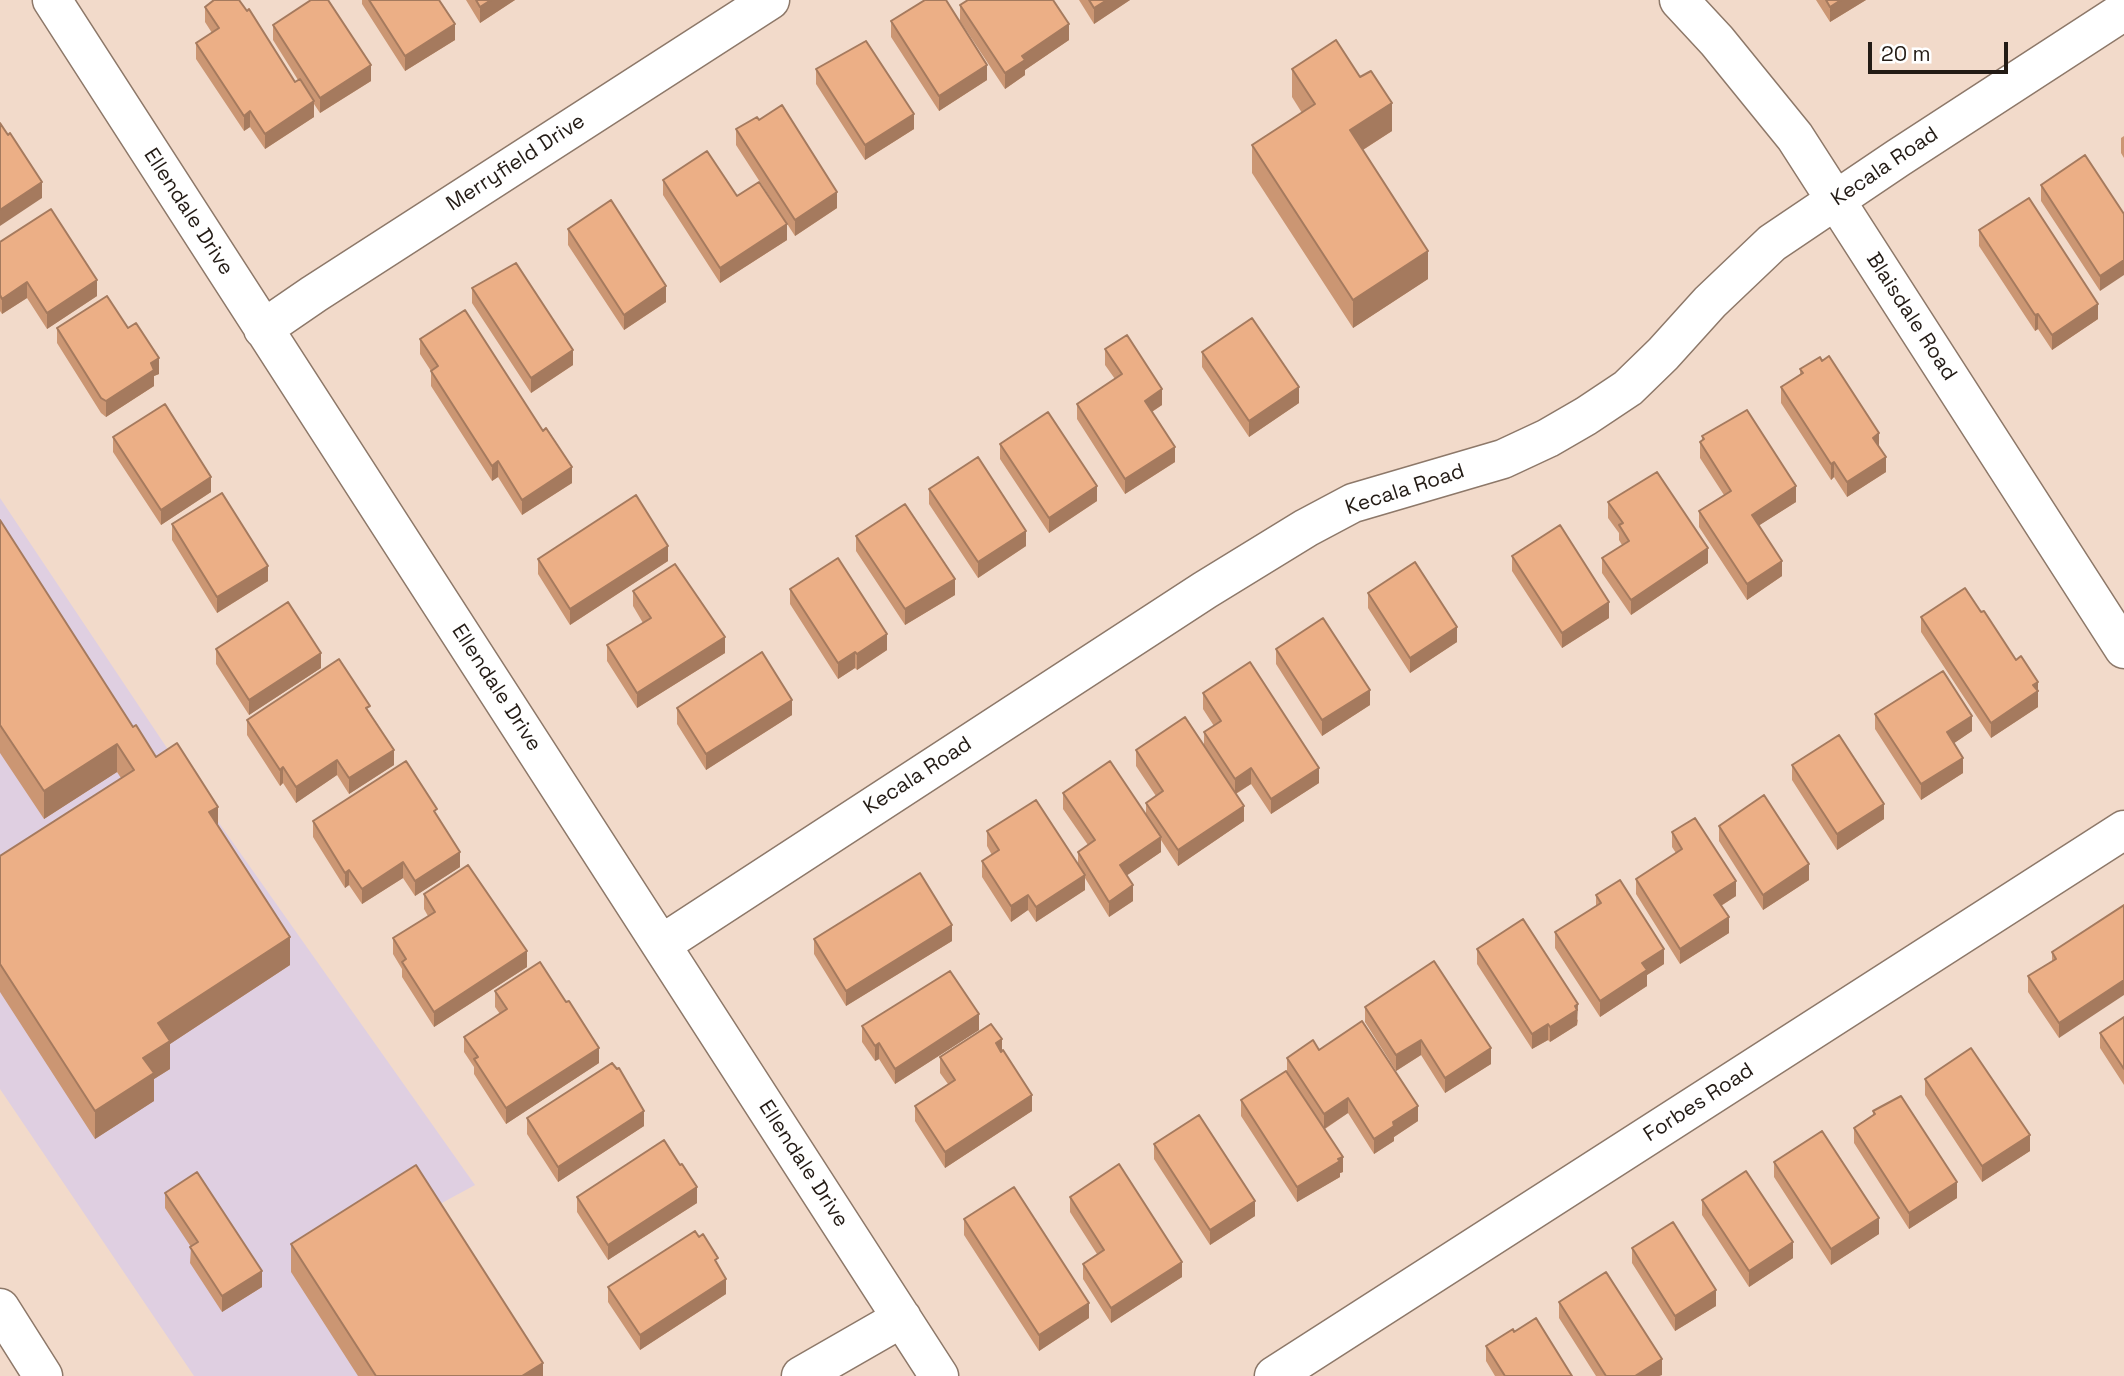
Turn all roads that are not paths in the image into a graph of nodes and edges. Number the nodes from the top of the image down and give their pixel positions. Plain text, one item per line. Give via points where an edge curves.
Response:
1 (52, 0) edge
2 (770, 0) edge
3 (1679, 0) edge
4 (2124, 11) edge
5 (1836, 199) junction
6 (263, 329) junction
7 (2124, 649) edge
8 (2124, 830) edge
9 (662, 944) junction
10 (0, 1308) edge
11 (902, 1318) junction
12 (43, 1376) edge
13 (801, 1376) edge
14 (939, 1376) edge
15 (1274, 1376) edge

1 - 6 street, Ellendale Drive
2 - 6 street, Merryfield Drive
3 - 5 street, Blaisdale Road via 1795,138
4 - 5 street, Kecala Road
5 - 7 street, Blaisdale Road
5 - 9 street, Kecala Road via 1772,243 1628,388 1586,416 1503,459 1353,503 1306,528
6 - 9 street, Ellendale Drive
8 - 15 street, Forbes Road
9 - 11 street, Ellendale Drive
10 - 12 street
11 - 13 street
11 - 14 street, Ellendale Drive

